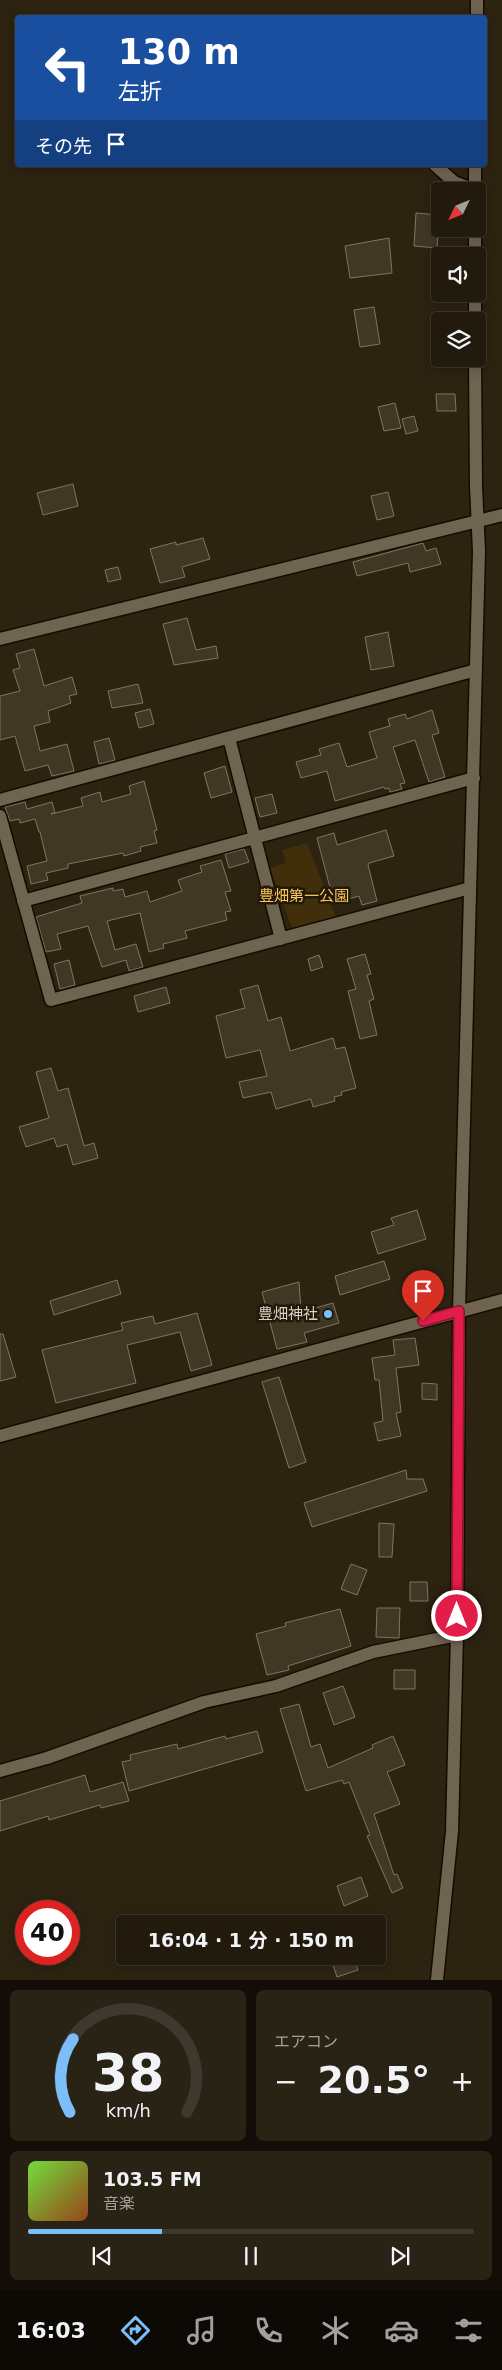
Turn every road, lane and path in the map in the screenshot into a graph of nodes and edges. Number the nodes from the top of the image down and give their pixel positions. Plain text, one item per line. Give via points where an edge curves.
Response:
1 (477, 0) edge
2 (477, 15) edge
3 (437, 167) edge
4 (475, 167) edge
5 (454, 182) edge
6 (475, 182) edge
7 (476, 367) edge
8 (500, 516) edge
9 (479, 522) junction
10 (0, 639) edge
11 (476, 670) junction
12 (229, 738) junction
13 (474, 778) junction
14 (0, 800) edge
15 (0, 816) edge
16 (254, 837) junction
17 (470, 888) junction
18 (23, 901) junction
19 (281, 939) junction
20 (502, 1300) edge
21 (459, 1311) junction
22 (0, 1436) edge
23 (457, 1635) junction
24 (0, 1771) edge
25 (436, 1980) edge

1 - 2 street
3 - 5 street
4 - 6 street
7 - 9 street
8 - 9 street
9 - 10 street
9 - 11 street
11 - 12 street
11 - 13 street
12 - 14 street
12 - 16 street
13 - 16 street
13 - 17 street
15 - 18 street
16 - 18 street
16 - 19 street
17 - 19 street
17 - 21 street
18 - 19 street via 51,1000
20 - 21 street
21 - 22 street
21 - 23 street
23 - 24 street via 373,1652 276,1686 204,1702 48,1758
23 - 25 street via 452,1831

